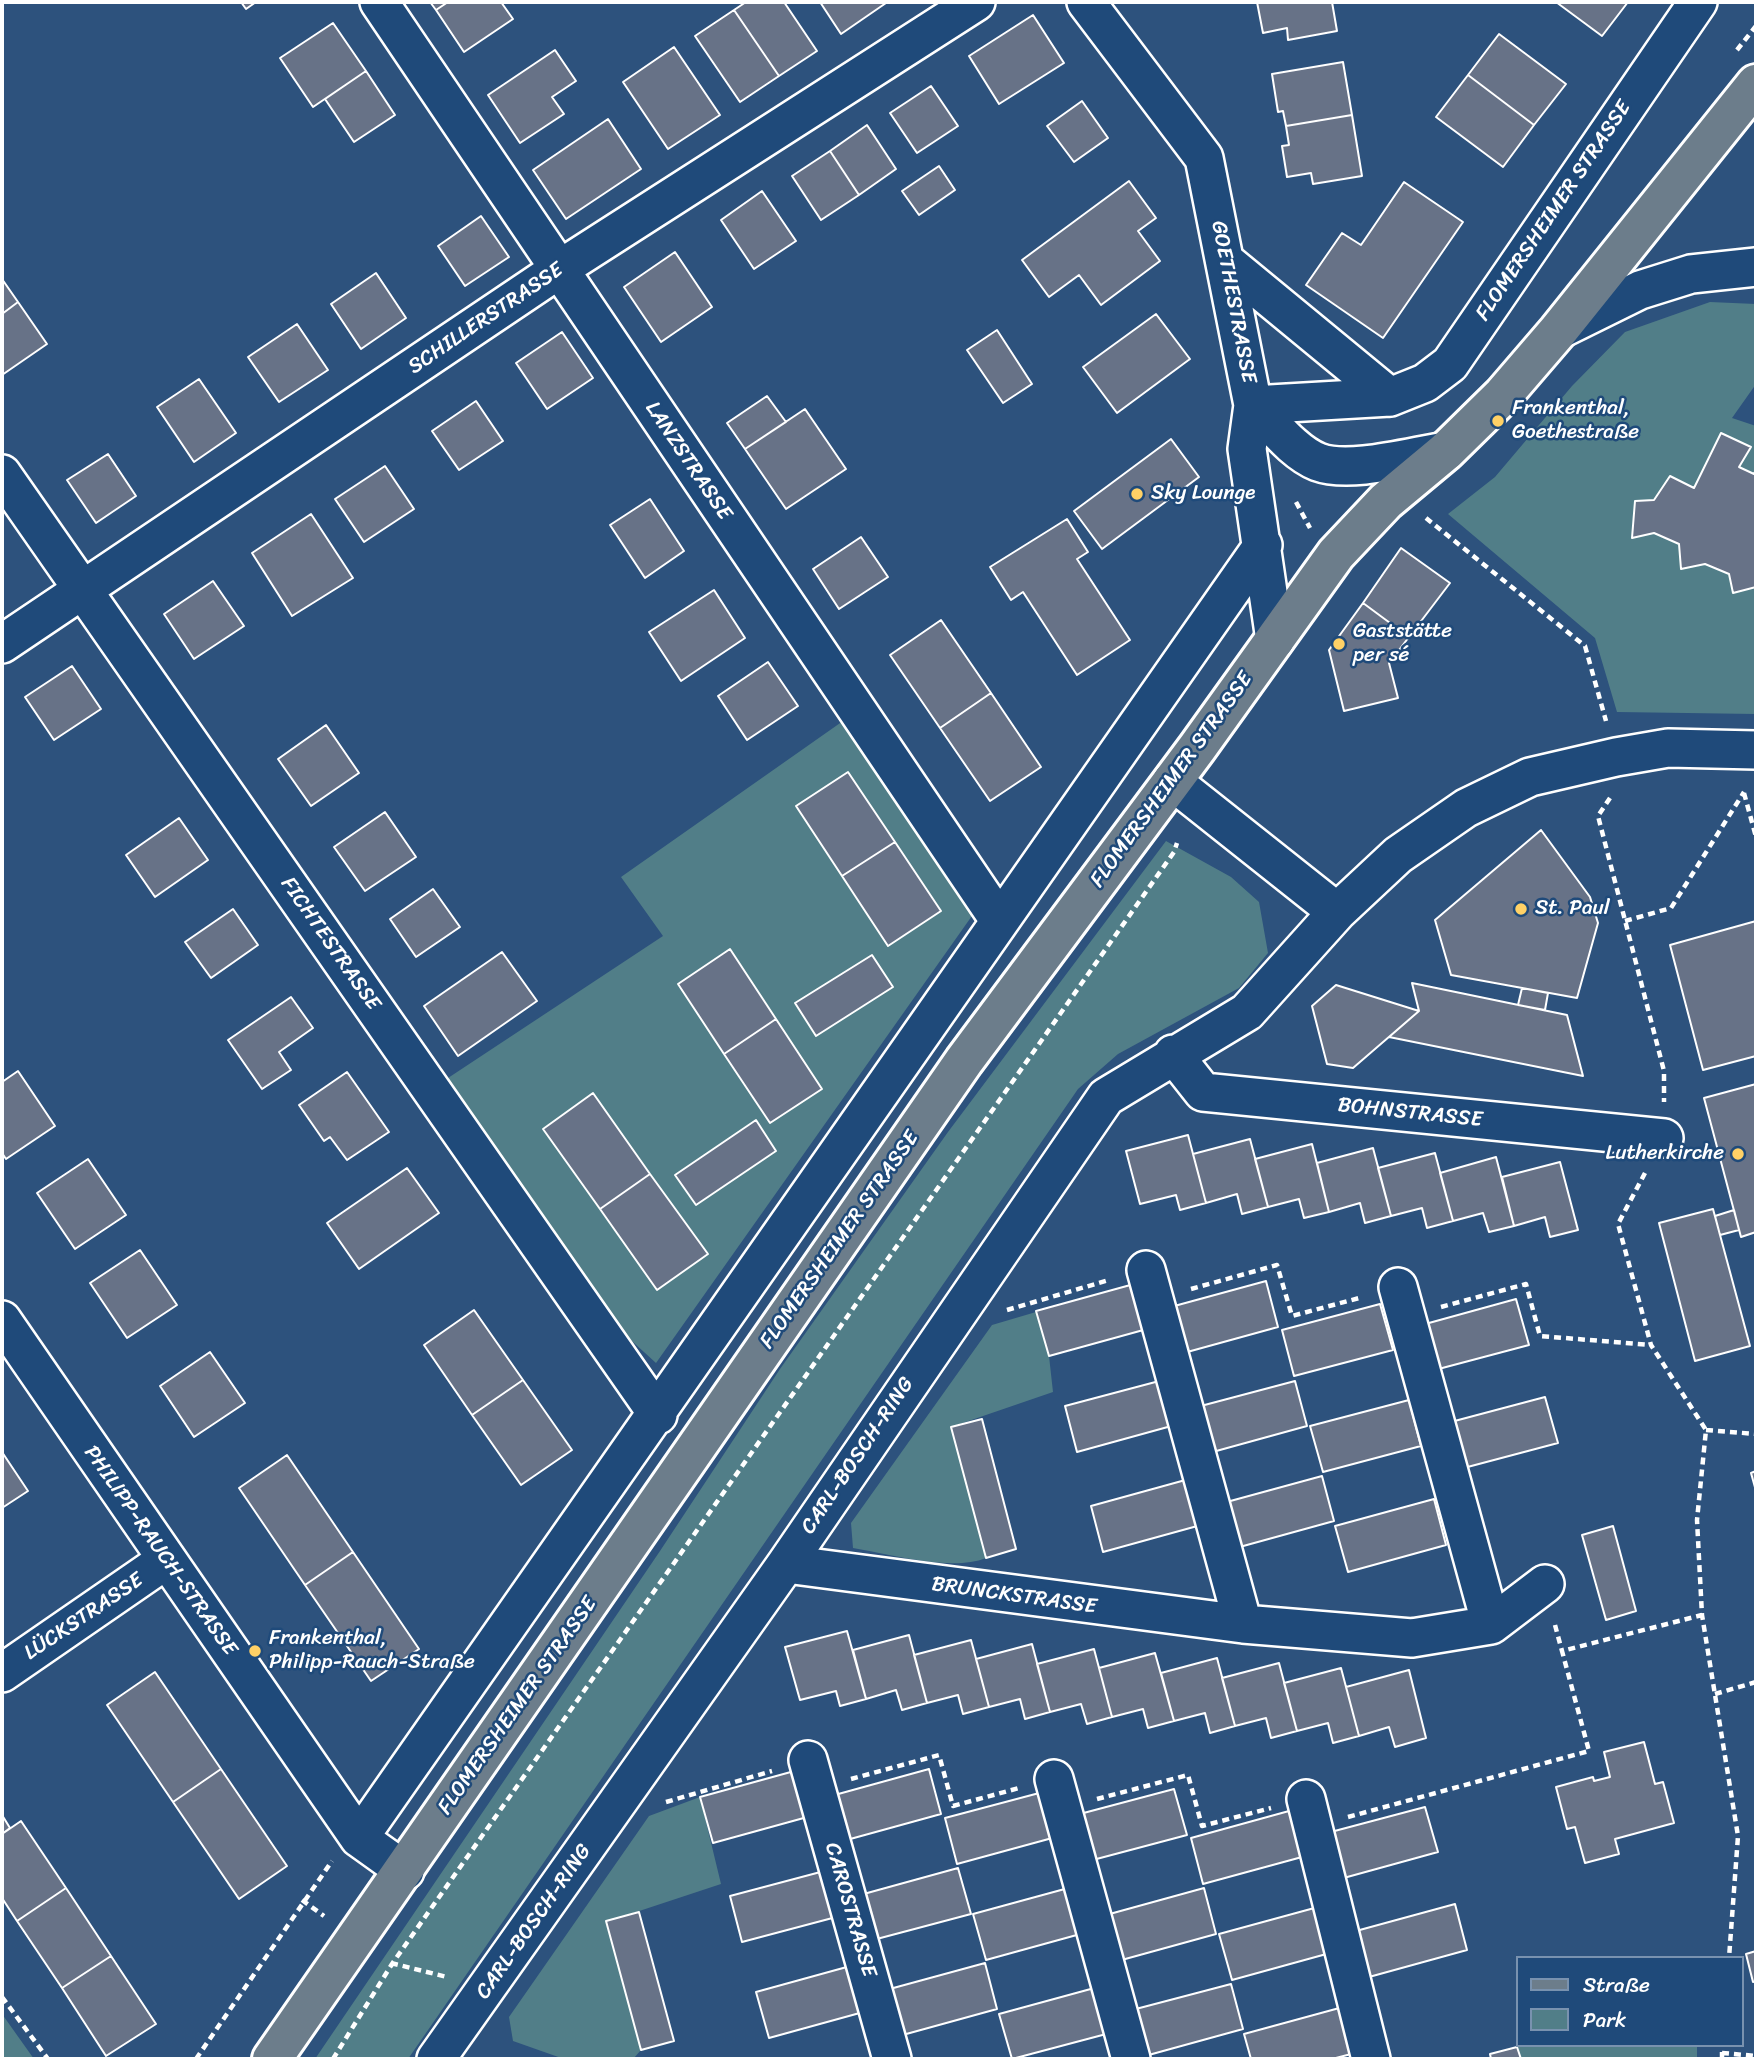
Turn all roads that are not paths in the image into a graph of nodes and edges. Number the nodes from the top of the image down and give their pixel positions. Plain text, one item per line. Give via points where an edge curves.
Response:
1 (379, 2) edge
2 (976, 2) edge
3 (1086, 2) edge
4 (1698, 2) edge
5 (1756, 84) edge
6 (1225, 261) junction
7 (1756, 267) edge
8 (558, 270) junction
9 (1558, 331) junction
10 (1390, 397) junction
11 (1254, 405) junction
12 (1446, 451) junction
13 (2, 474) edge
14 (1263, 545) junction
15 (83, 590) junction
16 (1275, 640) junction
17 (2, 644) edge
18 (1744, 749) edge
19 (1182, 789) junction
20 (1337, 912) junction
21 (999, 920) junction
22 (1173, 1054) junction
23 (1664, 1138) road end
24 (1150, 1285) road end
25 (1402, 1302) road end
26 (2, 1320) edge
27 (658, 1415) junction
28 (166, 1560) junction
29 (786, 1564) junction
30 (1545, 1584) dead end
31 (1242, 1624) junction
32 (1491, 1625) junction
33 (2, 1673) edge
34 (812, 1774) road end
35 (1058, 1794) road end
36 (1310, 1813) road end
37 (359, 1838) junction
38 (405, 1871) junction
39 (444, 2058) edge
40 (272, 2059) edge
41 (892, 2059) edge
42 (1131, 2059) edge
43 (1371, 2059) edge

1 - 8 street, LANZSTRASSE
2 - 8 street, SCHILLERSTRASSE
3 - 6 street, GOETHESTRASSE via 1204,158
4 - 10 street, FLOMERSHEIMER STRASSE via 1450,364 1425,383
5 - 9 main road, FLOMERSHEIMER STRASSE
6 - 10 street
6 - 11 street, GOETHESTRASSE
7 - 9 street via 1690,274 1640,290
8 - 15 street, SCHILLERSTRASSE
8 - 21 street, LANZSTRASSE
9 - 12 main road, FLOMERSHEIMER STRASSE
10 - 11 street, FLOMERSHEIMER STRASSE
11 - 12 street via 1318,462 1346,466
11 - 14 street, GOETHESTRASSE via 1247,449
12 - 16 main road, FLOMERSHEIMER STRASSE via 1353,533
13 - 15 street, FICHTESTRASSE
14 - 16 street, GOETHESTRASSE
14 - 21 street
15 - 17 street, SCHILLERSTRASSE
15 - 27 street, FICHTESTRASSE
16 - 19 main road, FLOMERSHEIMER STRASSE
18 - 20 street, CARL-BOSCH-RING via 1668,748 1530,777 1466,808 1398,855
19 - 20 street
19 - 38 main road, FLOMERSHEIMER STRASSE via 964,1061
20 - 22 street, CARL-BOSCH-RING via 1247,1012
21 - 27 street
22 - 23 street, BOHNSTRASSE via 1203,1092
22 - 29 street, CARL-BOSCH-RING via 1106,1097
24 - 31 street
25 - 32 street
26 - 28 street, PHILIPP-RAUCH-STRASSE
27 - 37 street
28 - 33 street, LÜCKSTRASSE
28 - 37 street, PHILIPP-RAUCH-STRASSE
29 - 31 street, BRUNCKSTRASSE
29 - 39 street, CARL-BOSCH-RING via 604,1820
30 - 32 street, BRUNCKSTRASSE
31 - 32 street, BRUNCKSTRASSE via 1412,1638
34 - 41 street, CAROSTRASSE
35 - 42 street
36 - 43 street
37 - 38 street, PHILIPP-RAUCH-STRASSE
38 - 40 main road, FLOMERSHEIMER STRASSE

